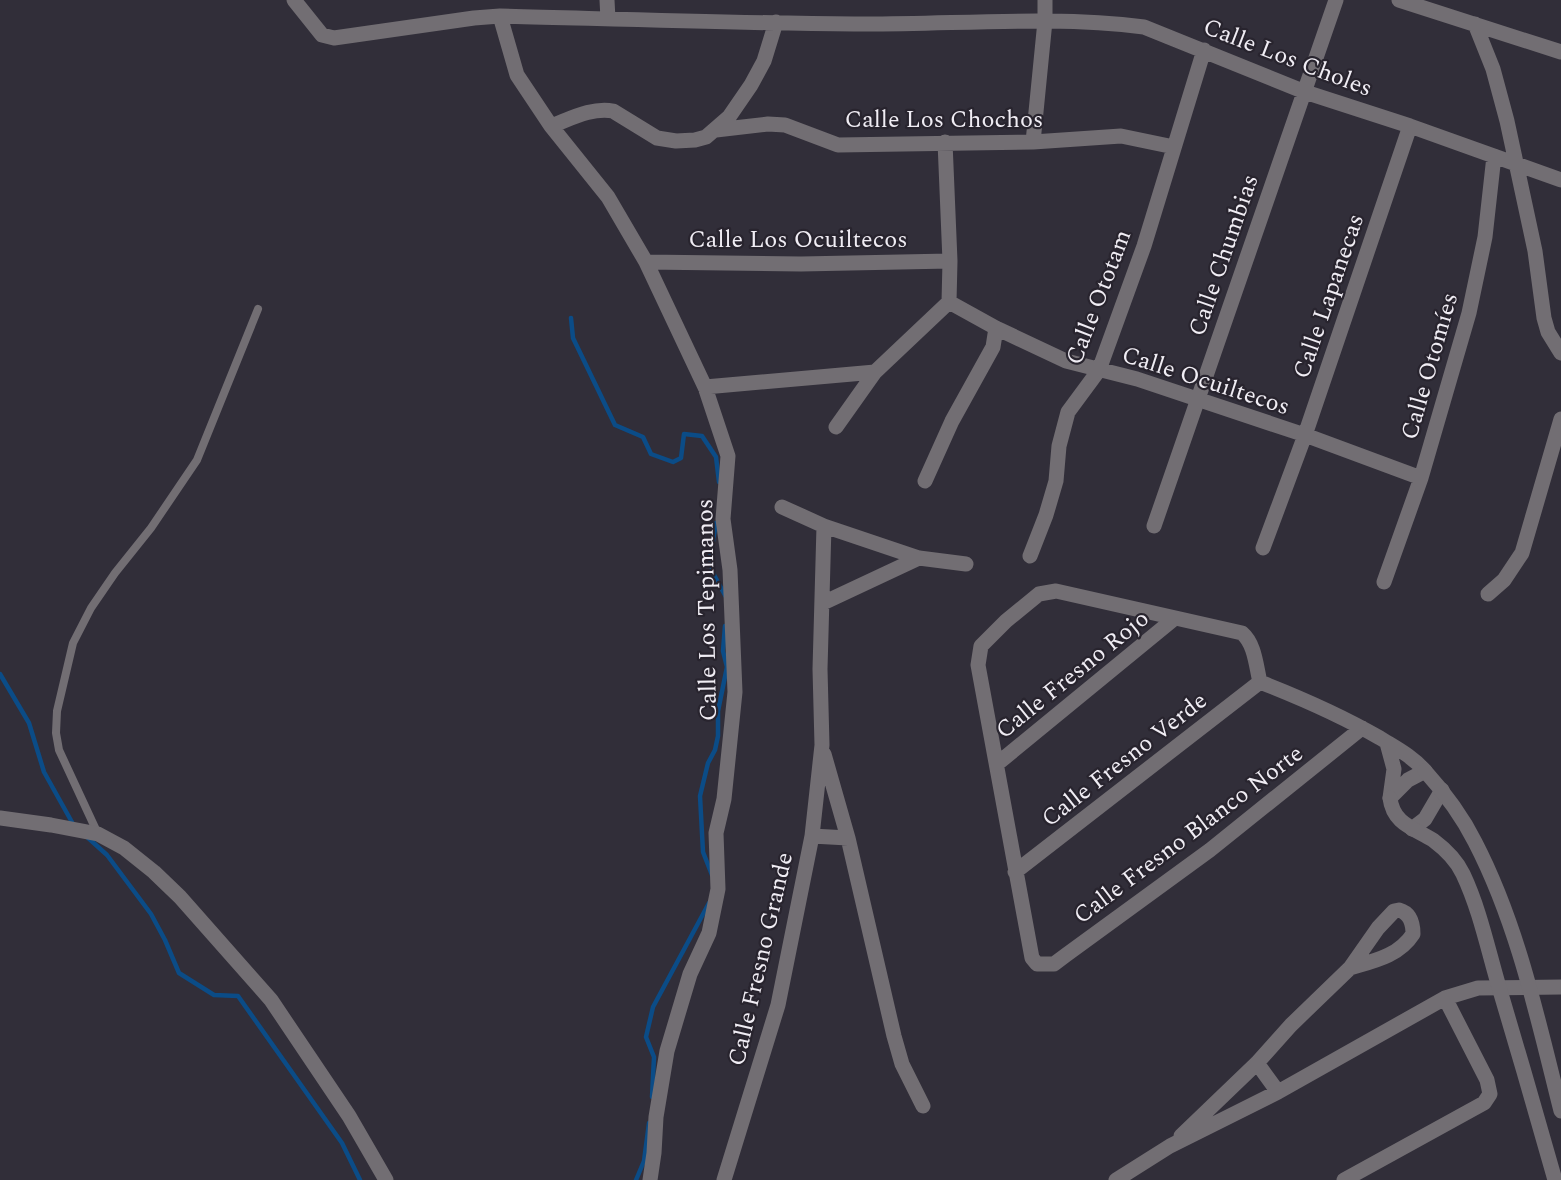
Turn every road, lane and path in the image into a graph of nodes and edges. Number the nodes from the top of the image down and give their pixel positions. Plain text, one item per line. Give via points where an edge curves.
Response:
1 (294, 0) edge
2 (607, 0) edge
3 (1045, 0) edge
4 (1336, 0) edge
5 (1399, 0) edge
6 (501, 16) junction
7 (609, 19) junction
8 (1045, 21) junction
9 (776, 22) junction
10 (1475, 24) junction
11 (1204, 50) junction
12 (1561, 52) edge
13 (1305, 92) junction
14 (550, 126) junction
15 (1410, 126) junction
16 (716, 130) junction
17 (945, 142) junction
18 (1032, 142) junction
19 (1174, 147) junction
20 (1494, 156) junction
21 (1515, 164) junction
22 (1561, 180) edge
23 (950, 261) junction
24 (646, 262) junction
25 (949, 302) junction
26 (258, 309) dead end
27 (996, 328) junction
28 (1561, 353) edge
29 (1099, 370) junction
30 (875, 372) junction
31 (705, 387) junction
32 (1197, 399) junction
33 (1561, 419) edge
34 (836, 428) dead end
35 (1305, 435) junction
36 (1421, 478) junction
37 (924, 481) dead end
38 (782, 507) dead end
39 (824, 526) junction
40 (1154, 526) dead end
41 (1263, 548) dead end
42 (1030, 556) dead end
43 (919, 558) junction
44 (966, 564) dead end
45 (1384, 582) dead end
46 (1488, 594) dead end
47 (823, 603) junction
48 (1175, 618) junction
49 (1260, 682) junction
50 (1362, 728) junction
51 (1387, 742) junction
52 (822, 745) junction
53 (997, 764) junction
54 (1425, 771) junction
55 (1442, 790) junction
56 (1390, 798) junction
57 (0, 818) edge
58 (1412, 830) junction
59 (98, 834) junction
60 (812, 836) junction
61 (848, 838) junction
62 (1015, 872) junction
63 (1350, 968) dead end
64 (1498, 986) junction
65 (1529, 986) junction
66 (1561, 987) edge
67 (1445, 998) junction
68 (1257, 1063) junction
69 (1278, 1092) junction
70 (923, 1106) dead end
71 (1561, 1111) edge
72 (1170, 1146) junction
73 (386, 1180) edge
74 (650, 1180) edge
75 (724, 1180) edge
76 (1116, 1180) edge
77 (1344, 1180) edge
78 (1555, 1180) edge

1 - 6 street, Calle Los Choles via 322,35 334,38
2 - 7 street
3 - 8 street
4 - 13 street, Calle Chumbias
5 - 10 street
6 - 7 street, Calle Los Choles
6 - 14 street, Calle Los Tepimanos via 517,75
7 - 9 street, Calle Los Choles
8 - 9 street, Calle Los Choles
8 - 11 street, Calle Los Choles via 1144,27
8 - 18 street
9 - 16 street via 764,61 751,85
10 - 12 street
10 - 21 street via 1493,69
11 - 13 street, Calle Los Choles
11 - 19 street, Calle Ototam
13 - 15 street, Calle Los Choles
13 - 32 street, Calle Chumbias
14 - 16 street via 605,110 657,138 695,140
14 - 24 street, Calle Los Tepimanos via 608,197
15 - 20 street, Calle Los Choles
15 - 35 street, Calle Lapanecas
16 - 17 street, Calle Los Chochos via 768,124 785,125 838,145
17 - 18 street, Calle Los Chochos
17 - 23 street
18 - 19 street, Calle Los Chochos via 1121,136
19 - 29 street, Calle Ototam via 1144,246
20 - 21 street, Calle Los Choles
20 - 36 street, Calle Otomíes via 1478,278
21 - 22 street, Calle Los Choles
21 - 28 street via 1535,251 1544,318
23 - 24 street, Calle Los Ocuiltecos
23 - 25 street
24 - 31 street, Calle Los Tepimanos
25 - 27 street, Calle Ocuiltecos
25 - 30 street
26 - 59 lane via 197,460 152,528 91,608 73,643 57,711 59,750
27 - 29 street, Calle Ocuiltecos via 1066,361
27 - 37 street via 993,347
29 - 32 street, Calle Ocuiltecos
29 - 42 street, Calle Ototam via 1068,412 1059,446 1056,481
30 - 31 street
30 - 34 street
31 - 74 street, Calle Los Tepimanos via 729,456 723,519 730,570 735,692 724,799 716,833 718,889 709,933 690,975 667,1051
32 - 35 street, Calle Ocuiltecos
32 - 40 street, Calle Chumbias
33 - 46 street via 1522,553 1504,580
35 - 36 street, Calle Ocuiltecos
35 - 41 street, Calle Lapanecas
36 - 45 street, Calle Otomíes
38 - 39 street
39 - 43 street
39 - 47 street, Calle Fresno Grande
43 - 44 street
43 - 47 street
47 - 52 street, Calle Fresno Grande
48 - 49 street via 1242,633 1251,646
48 - 53 street, Calle Fresno Rojo
48 - 53 street via 1046,591 1006,621 985,641 978,665
49 - 50 street
49 - 62 street, Calle Fresno Verde
50 - 51 street
50 - 62 street, Calle Fresno Blanco Norte via 1210,850 1054,964 1037,964 1030,951
51 - 54 street via 1416,760
51 - 56 street via 1394,769
52 - 60 street, Calle Fresno Grande
52 - 61 street, Calle Fresno Grande
53 - 62 street
54 - 55 street
54 - 56 street via 1408,780
55 - 58 street via 1425,819
55 - 65 street via 1474,840 1492,879
56 - 58 street via 1394,813
57 - 59 street
58 - 64 street via 1452,856 1462,872
59 - 73 street via 161,878 271,1000 349,1116
60 - 61 street
60 - 75 street, Calle Fresno Grande via 778,1005
61 - 70 street, Calle Fresno Grande via 894,1036 902,1064
63 - 68 street
64 - 65 street
64 - 67 street via 1471,989
64 - 78 street
65 - 66 street
65 - 71 street
67 - 69 street
67 - 77 street via 1487,1080 1490,1094 1484,1103
68 - 69 street
68 - 72 street
69 - 72 street
72 - 76 street

